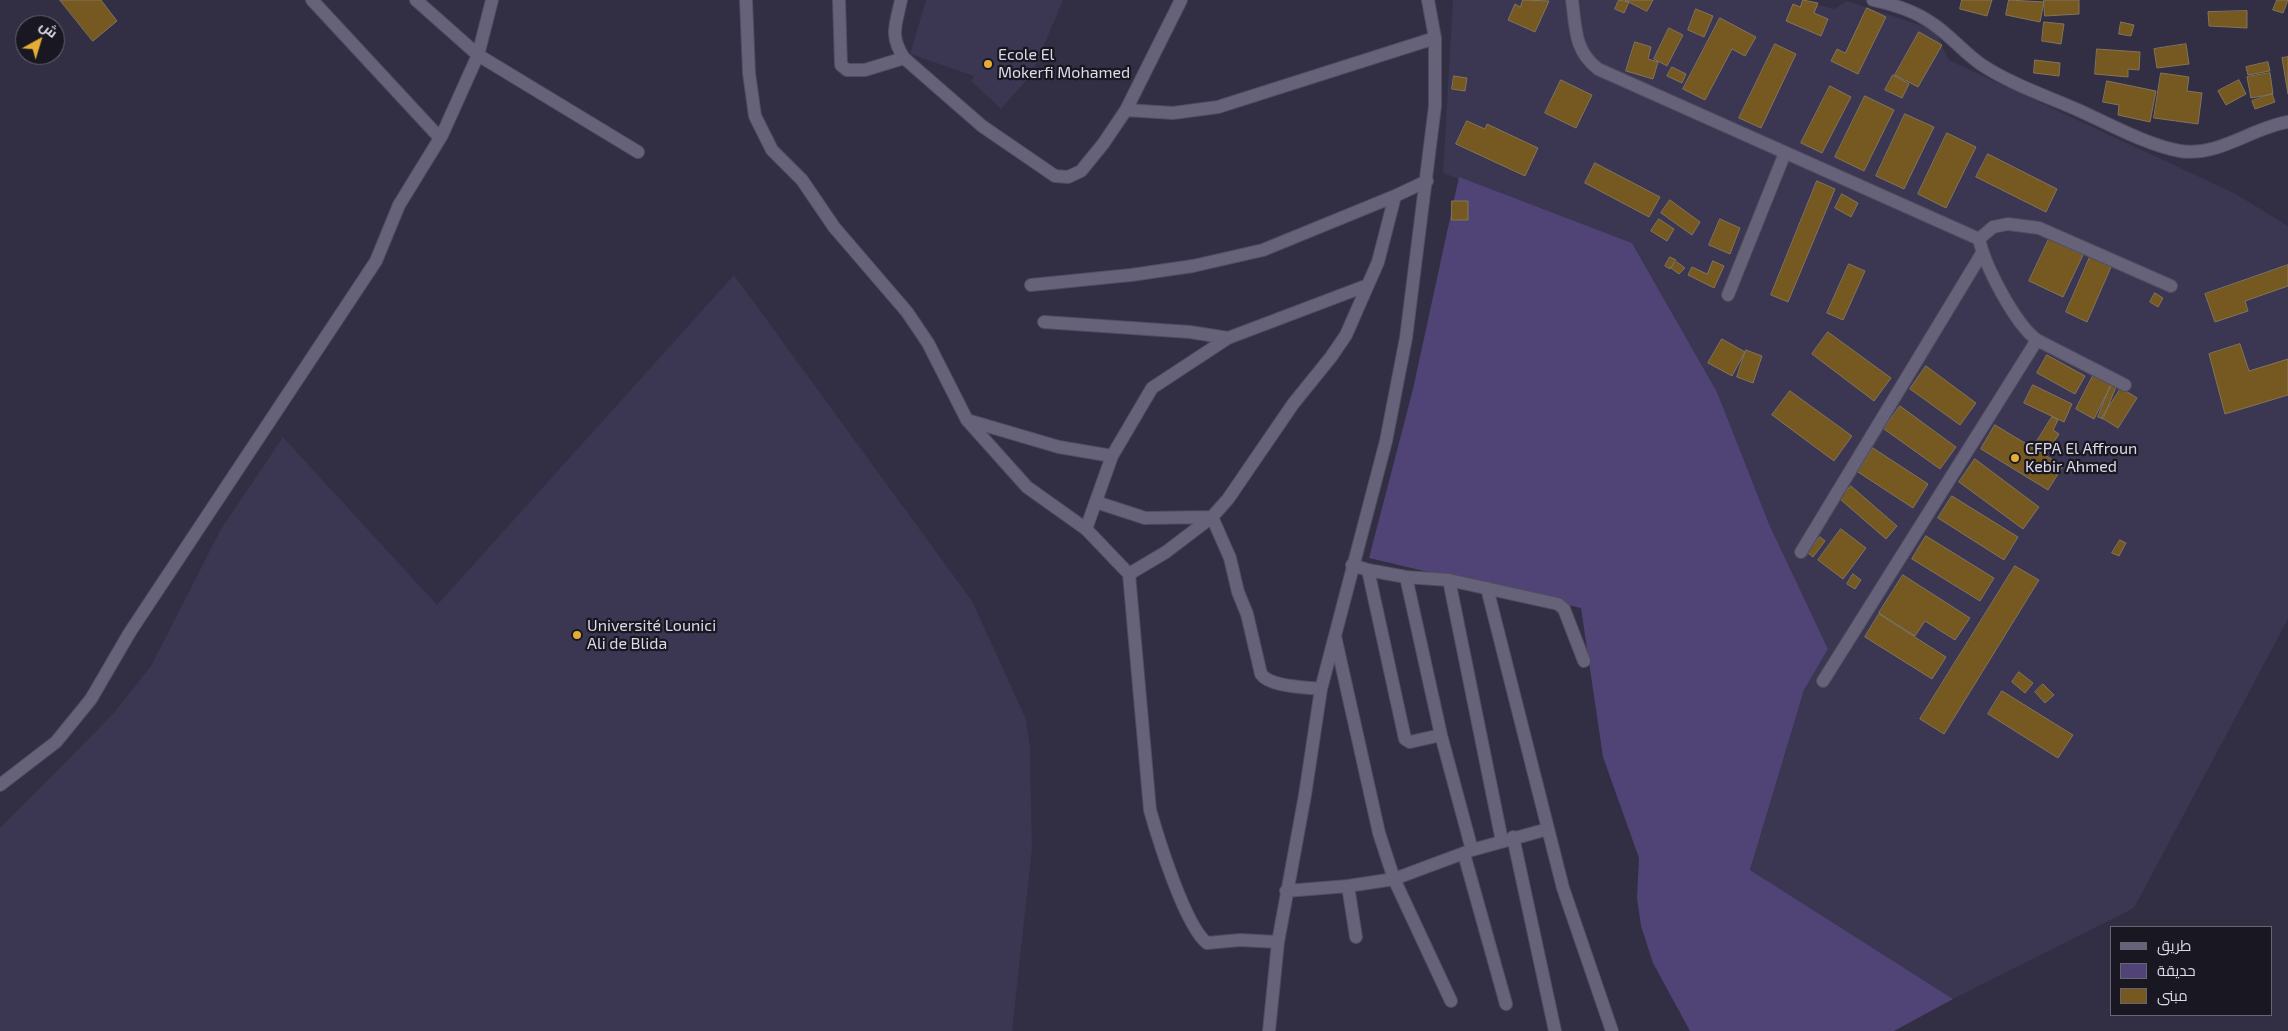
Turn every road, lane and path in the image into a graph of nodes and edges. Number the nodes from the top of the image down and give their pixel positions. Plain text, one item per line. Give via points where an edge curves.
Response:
1 (312, 0) edge
2 (416, 0) edge
3 (492, 0) edge
4 (746, 0) edge
5 (840, 0) edge
6 (901, 0) edge
7 (1181, 0) edge
8 (1428, 0) edge
9 (1572, 0) edge
10 (1873, 0) edge
11 (1435, 38) junction
12 (478, 55) junction
13 (904, 58) junction
14 (1126, 110) junction
15 (2288, 122) edge
16 (440, 138) junction
17 (638, 152) dead end
18 (1785, 153) junction
19 (1428, 180) junction
20 (1395, 196) junction
21 (1979, 239) junction
22 (1982, 253) junction
23 (1031, 285) dead end
24 (1368, 285) junction
25 (2170, 286) dead end
26 (1728, 295) dead end
27 (1044, 322) dead end
28 (1228, 338) junction
29 (2038, 340) junction
30 (2125, 385) dead end
31 (967, 420) junction
32 (1112, 456) junction
33 (1096, 502) junction
34 (1212, 517) junction
35 (1086, 529) junction
36 (1801, 552) dead end
37 (1352, 565) junction
38 (1368, 570) junction
39 (1129, 574) junction
40 (1406, 577) junction
41 (1449, 580) junction
42 (1487, 588) junction
43 (1334, 633) junction
44 (1584, 661) dead end
45 (1824, 681) dead end
46 (1321, 689) junction
47 (1441, 735) junction
48 (0, 785) edge
49 (1548, 829) junction
50 (1507, 839) junction
51 (1468, 852) junction
52 (1394, 879) junction
53 (1348, 886) junction
54 (1286, 891) junction
55 (1356, 937) dead end
56 (1278, 942) junction
57 (1451, 1002) dead end
58 (1506, 1004) dead end
59 (1269, 1031) edge
60 (1555, 1031) edge
61 (1612, 1031) edge

1 - 16 street
2 - 12 street
3 - 12 street
4 - 31 street via 749,73 755,116 762,133 772,150 802,180 834,227 907,312 928,343
5 - 13 street via 841,65 847,70 865,70
6 - 13 street via 895,45
7 - 14 street
8 - 11 street
9 - 18 street via 1577,37 1586,59 1598,69
10 - 15 street via 1910,11 1934,24 1984,66 2019,84 2140,138 2180,151 2209,151
11 - 14 street via 1218,107 1173,112
11 - 19 street via 1436,106
12 - 16 street
12 - 17 street
13 - 14 street via 982,126 1055,176 1068,177 1081,171
16 - 48 street via 399,205 376,261 130,632 91,699 56,742
18 - 21 street
18 - 26 street
19 - 20 street
19 - 37 street via 1406,338 1388,431
20 - 23 street via 1264,250 1193,266
20 - 24 street via 1378,262
21 - 22 street
21 - 25 street via 1993,227 2008,224 2039,228
22 - 29 street via 2026,332
22 - 36 street
24 - 28 street
24 - 34 street via 1346,335
27 - 28 street via 1190,332
28 - 32 street via 1152,388
29 - 30 street
29 - 45 street
31 - 32 street via 1059,447
31 - 35 street via 1027,487
32 - 33 street
33 - 34 street via 1145,518
33 - 35 street
34 - 39 street via 1166,552
34 - 46 street via 1230,558 1264,679
35 - 39 street
37 - 38 street
37 - 43 street
38 - 40 street
38 - 47 street via 1405,739 1410,742
39 - 56 street via 1150,810 1182,902 1208,943 1240,940
40 - 41 street
40 - 47 street
41 - 42 street
41 - 50 street
42 - 44 street via 1558,604 1564,610
42 - 49 street
43 - 46 street
43 - 52 street via 1379,833
46 - 54 street
47 - 51 street
49 - 50 street
49 - 61 street via 1563,888
50 - 51 street
50 - 60 street
51 - 52 street
51 - 58 street
52 - 53 street
52 - 57 street
53 - 54 street
53 - 55 street
54 - 56 street
56 - 59 street

